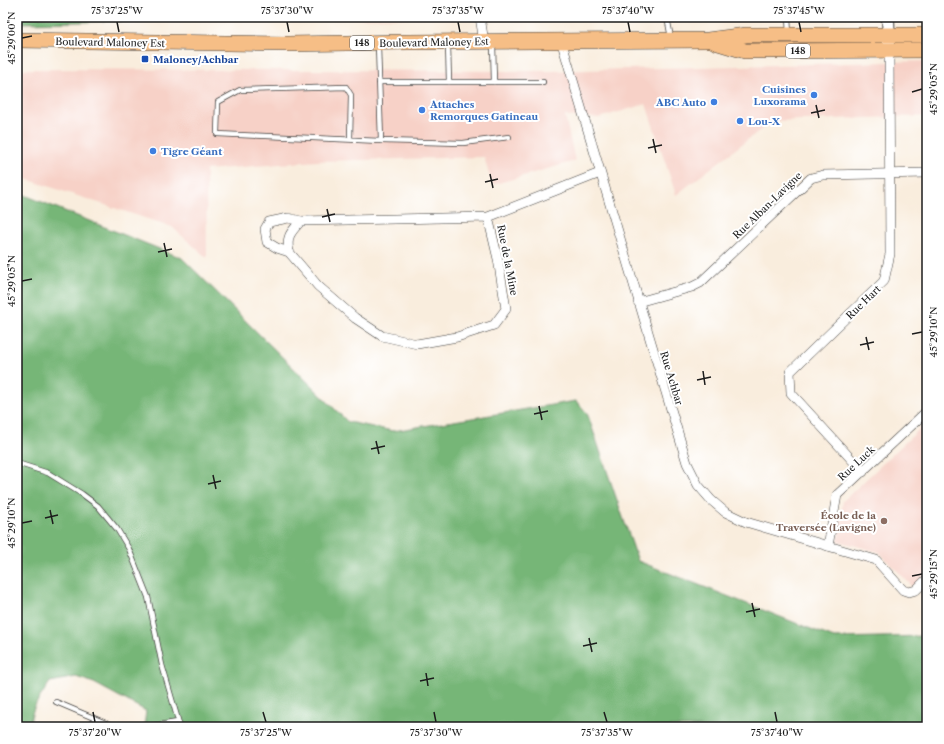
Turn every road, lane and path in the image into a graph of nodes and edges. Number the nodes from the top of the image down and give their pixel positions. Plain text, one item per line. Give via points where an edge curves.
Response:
1 (480, 17) edge
2 (667, 17) edge
3 (788, 17) edge
4 (888, 17) edge
5 (789, 35) junction
6 (889, 35) junction
7 (927, 35) edge
8 (17, 40) edge
9 (561, 40) junction
10 (672, 40) junction
11 (708, 40) junction
12 (447, 42) junction
13 (488, 42) junction
14 (378, 43) junction
15 (927, 50) edge
16 (889, 51) junction
17 (379, 82) junction
18 (449, 82) junction
19 (494, 82) junction
20 (543, 82) dead end
21 (509, 137) dead end
22 (350, 139) junction
23 (381, 141) junction
24 (600, 173) junction
25 (888, 173) junction
26 (927, 173) edge
27 (488, 217) junction
28 (301, 221) junction
29 (289, 252) junction
30 (638, 302) junction
31 (927, 411) edge
32 (17, 463) edge
33 (863, 472) junction
34 (828, 546) junction
35 (927, 579) edge
36 (56, 702) dead end
37 (179, 725) edge
38 (115, 727) edge
39 (146, 727) edge

1 - 13 street
2 - 10 lane
3 - 5 lane
4 - 6 street, Rue Hart
5 - 6 main road, Boulevard Maloney Est / 148
5 - 11 main road, Boulevard Maloney Est / 148 via 746,35
6 - 7 main road, Boulevard Maloney Est / 148
6 - 16 street, Rue Hart
8 - 14 main road, Boulevard Maloney Est / 148
9 - 10 main road, Boulevard Maloney Est / 148
9 - 13 main road, Boulevard Maloney Est / 148
9 - 24 street, Rue Achbar
10 - 11 main road, Boulevard Maloney Est / 148
11 - 16 main road, Boulevard Maloney Est / 148 via 745,51
12 - 13 main road, Boulevard Maloney Est / 148
12 - 14 main road, Boulevard Maloney Est / 148
12 - 18 lane
13 - 19 lane
14 - 17 lane
15 - 16 main road, Boulevard Maloney Est / 148
16 - 25 street, Rue Hart
17 - 18 lane
17 - 23 lane
18 - 19 lane
19 - 20 lane
21 - 23 lane via 463,142
22 - 22 lane via 351,95 346,87 240,90 218,102 216,134
22 - 23 lane
24 - 27 street, Rue de la Mine
24 - 30 street, Rue Achbar
25 - 26 street, Rue Alban-Lavigne
25 - 30 street, Rue Alban-Lavigne via 823,174 811,178 700,283
25 - 33 street, Rue Hart via 890,254 884,281 790,372 791,393
27 - 28 street, Rue de la Mine
27 - 29 street, Rue de la Mine via 506,309 494,325 457,337 417,344 382,336 355,318 318,286
28 - 29 street via 290,232 287,242
28 - 29 street, Rue de la Mine via 279,219 269,222 265,229 267,242
30 - 34 street, Rue Achbar via 687,463 698,485 725,512 746,522
31 - 33 street, Rue Luck
32 - 37 lane via 48,473 82,494 98,506 117,529 129,549 148,597 162,665
33 - 34 street, Rue Luck via 837,495
34 - 35 street, Rue Achbar via 876,560 902,590 916,590
36 - 38 lane
37 - 39 lane

